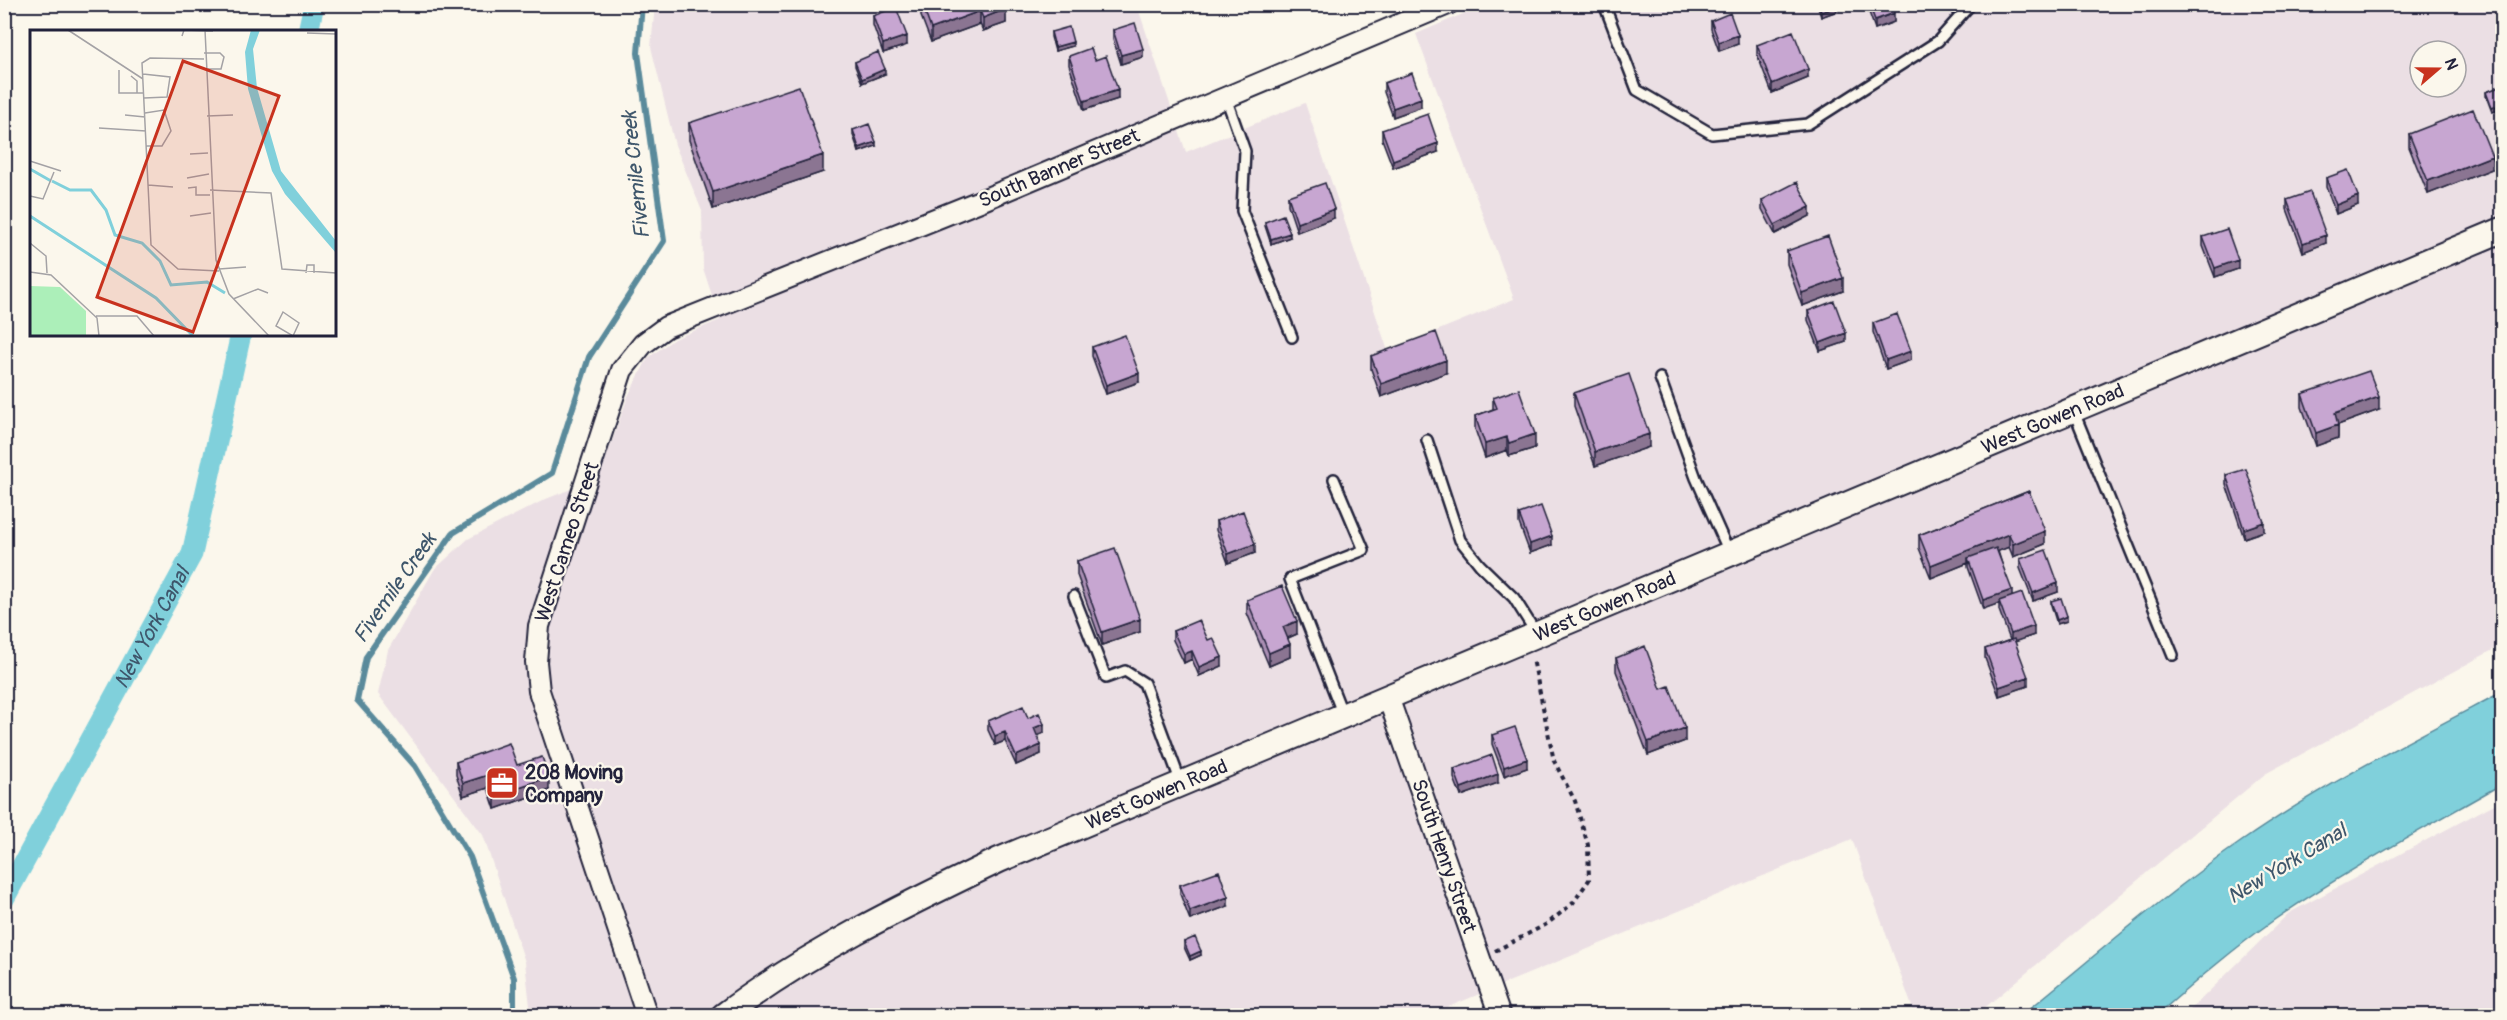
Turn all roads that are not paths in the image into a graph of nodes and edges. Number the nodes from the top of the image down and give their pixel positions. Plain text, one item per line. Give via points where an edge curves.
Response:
1 (1448, 4) edge
2 (1604, 4) edge
3 (1971, 4) edge
4 (1226, 98) junction
5 (2502, 230) edge
6 (666, 327) joint
7 (1292, 337) dead end
8 (1660, 378) dead end
9 (2073, 410) junction
10 (1427, 440) dead end
11 (1334, 479) dead end
12 (1730, 554) junction
13 (1074, 596) dead end
14 (1533, 636) junction
15 (2173, 655) dead end
16 (1388, 697) junction
17 (1343, 715) junction
18 (1181, 783) junction
19 (647, 1016) edge
20 (723, 1016) edge
21 (1500, 1016) edge

1 - 4 street, South Banner Street
2 - 3 lane via 1637,90 1712,134 1808,124 1938,41
4 - 6 street, South Banner Street via 985,200
4 - 7 lane via 1245,151 1242,211
5 - 9 street, West Gowen Road
6 - 19 street, West Cameo Street via 642,344 622,370 539,626 536,662 539,691
8 - 12 lane via 1696,478
9 - 12 street, West Gowen Road
9 - 15 lane
10 - 14 lane via 1460,540 1514,598
11 - 17 lane via 1364,550 1290,579
12 - 14 street, West Gowen Road
13 - 18 lane via 1106,678 1125,671 1144,683
14 - 16 street, West Gowen Road
16 - 17 street, West Gowen Road
16 - 21 street, South Henry Street
17 - 18 street, West Gowen Road
18 - 20 street, West Gowen Road via 920,898 844,937 755,991

